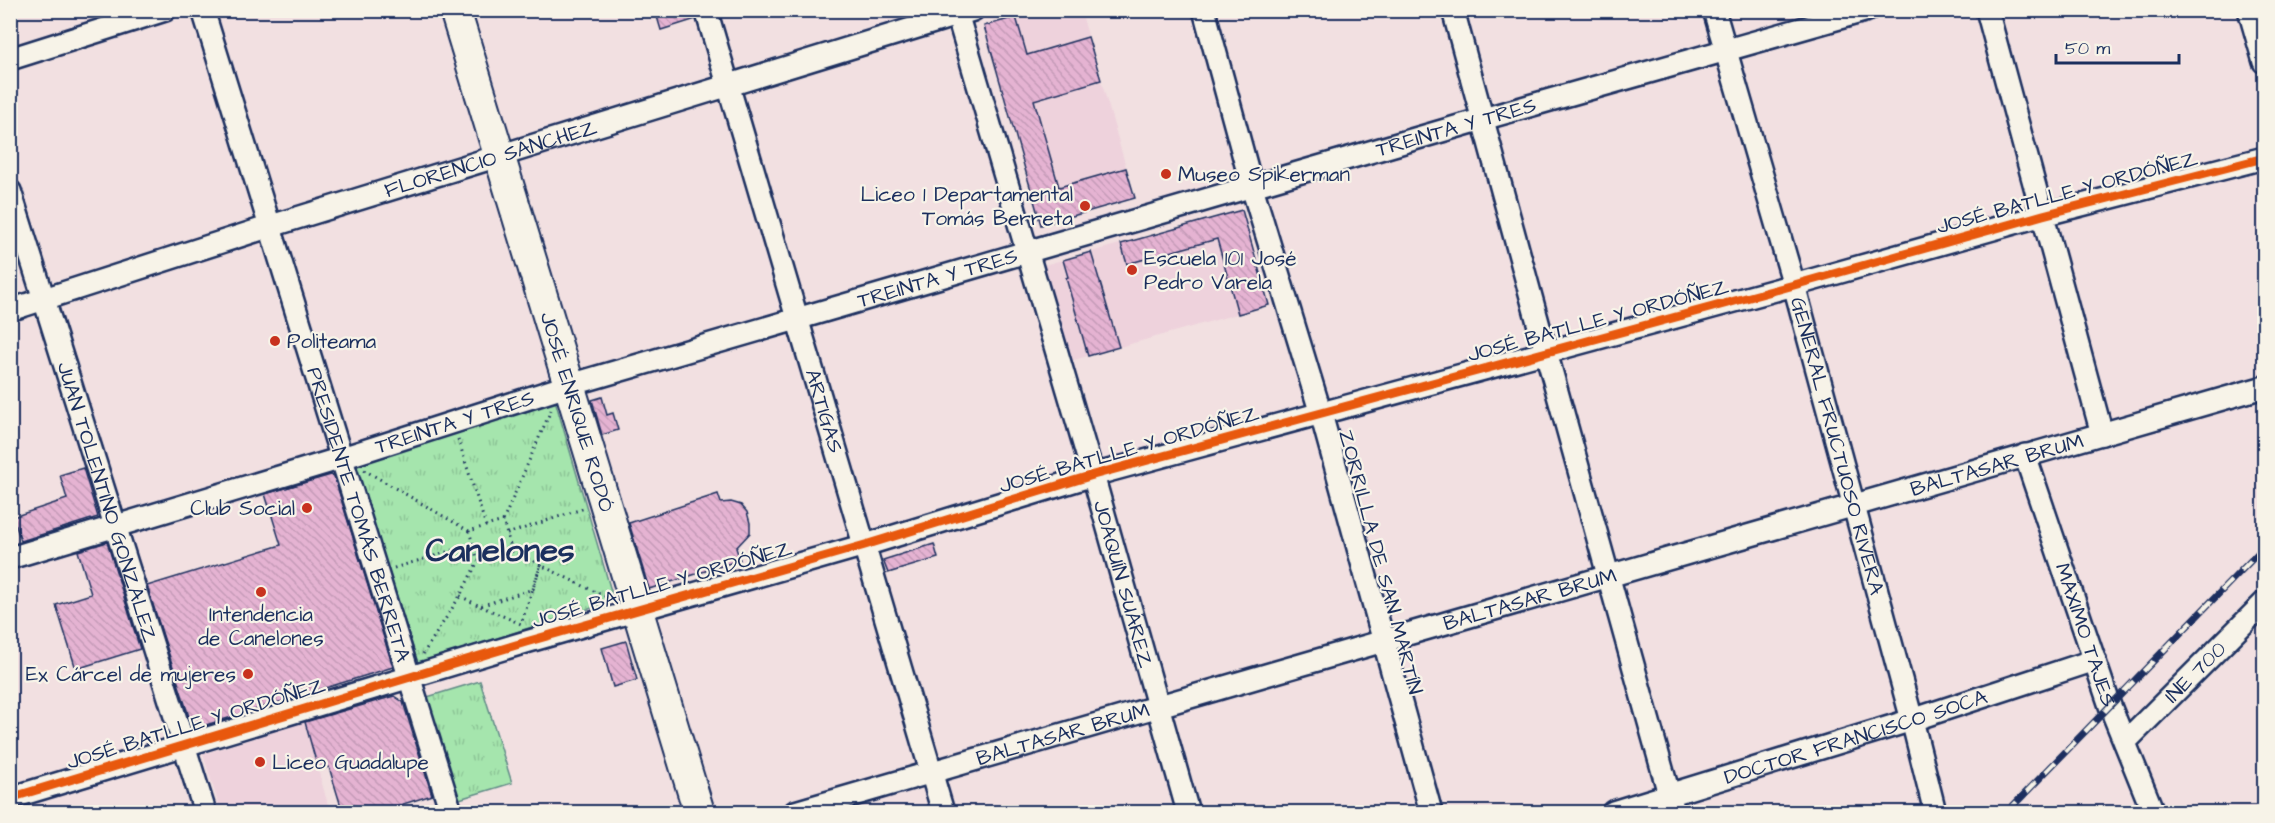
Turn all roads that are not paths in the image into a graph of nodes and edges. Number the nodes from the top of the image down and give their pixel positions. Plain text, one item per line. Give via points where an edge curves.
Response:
1 (165, 10) edge
2 (203, 10) edge
3 (455, 10) edge
4 (706, 10) edge
5 (1204, 10) edge
6 (1454, 10) edge
7 (1714, 10) edge
8 (1868, 10) edge
9 (1987, 10) edge
10 (2249, 10) edge
11 (962, 12) edge
12 (1725, 50) junction
13 (10, 59) edge
14 (2265, 62) edge
15 (729, 85) junction
16 (1483, 119) junction
17 (500, 155) junction
18 (2265, 158) edge
19 (1252, 187) junction
20 (10, 191) edge
21 (2043, 215) junction
22 (271, 226) junction
23 (1027, 253) junction
24 (1794, 285) junction
25 (44, 299) junction
26 (10, 310) edge
27 (798, 319) junction
28 (1546, 352) junction
29 (570, 385) junction
30 (2265, 387) edge
31 (1321, 414) junction
32 (2102, 435) junction
33 (2025, 455) junction
34 (342, 458) junction
35 (1093, 475) junction
36 (1853, 507) junction
37 (116, 525) junction
38 (865, 545) junction
39 (10, 558) edge
40 (1608, 575) junction
41 (2265, 603) edge
42 (626, 606) junction
43 (1384, 641) junction
44 (2095, 660) junction
45 (409, 679) junction
46 (1158, 707) junction
47 (1912, 720) junction
48 (2126, 742) junction
49 (184, 745) junction
50 (931, 772) junction
51 (10, 798) edge
52 (1672, 804) edge
53 (205, 813) edge
54 (451, 813) edge
55 (699, 813) edge
56 (795, 813) edge
57 (943, 813) edge
58 (1188, 813) edge
59 (1431, 813) edge
60 (1613, 813) edge
61 (1935, 813) edge
62 (2152, 813) edge

1 - 13 street
2 - 22 street, PRESIDENTE TOMÁS BERRETA
3 - 17 highway, JOSÉ ENRIQUE RODÓ
4 - 15 street, ARTIGAS
5 - 19 street, ZORRILLA DE SAN MARTÍN
6 - 16 street
7 - 12 street, GENERAL FRUCTUOSO RIVERA
8 - 12 street, TREINTA Y TRES
9 - 21 street
10 - 14 street
11 - 15 street, FLORENCIO SÁNCHEZ
11 - 23 street, JOAQUÍN SUÁREZ
12 - 16 street, TREINTA Y TRES
12 - 24 street, GENERAL FRUCTUOSO RIVERA
15 - 17 street, FLORENCIO SÁNCHEZ
15 - 27 street, ARTIGAS
16 - 19 street, TREINTA Y TRES
16 - 28 street
17 - 22 street, FLORENCIO SÁNCHEZ
17 - 29 highway, JOSÉ ENRIQUE RODÓ
18 - 21 street, JOSÉ BATLLE Y ORDÓÑEZ
19 - 23 street, TREINTA Y TRES
19 - 31 street, ZORRILLA DE SAN MARTÍN
20 - 25 street, JUAN TOLENTINO GONZÁLEZ
21 - 24 street, JOSÉ BATLLE Y ORDÓÑEZ
21 - 32 street
22 - 25 street, FLORENCIO SÁNCHEZ
22 - 34 street, PRESIDENTE TOMÁS BERRETA
23 - 27 street, TREINTA Y TRES
23 - 35 street, JOAQUÍN SUÁREZ
24 - 28 street, JOSÉ BATLLE Y ORDÓÑEZ
24 - 36 street, GENERAL FRUCTUOSO RIVERA
25 - 26 street, FLORENCIO SÁNCHEZ
25 - 37 street, JUAN TOLENTINO GONZÁLEZ
27 - 29 street, TREINTA Y TRES
27 - 38 street, ARTIGAS
28 - 31 street, JOSÉ BATLLE Y ORDÓÑEZ
28 - 40 street
29 - 34 street, TREINTA Y TRES
29 - 42 highway, JOSÉ ENRIQUE RODÓ
30 - 32 street, BALTASAR BRUM
31 - 35 street, JOSÉ BATLLE Y ORDÓÑEZ
31 - 43 street, ZORRILLA DE SAN MARTÍN
32 - 33 street, BALTASAR BRUM
33 - 36 street, BALTASAR BRUM
33 - 44 street, MÁXIMO TAJES
34 - 37 street, TREINTA Y TRES
34 - 45 street, PRESIDENTE TOMÁS BERRETA
35 - 38 street, JOSÉ BATLLE Y ORDÓÑEZ
35 - 46 street, JOAQUÍN SUÁREZ
36 - 40 street, BALTASAR BRUM
36 - 47 street, GENERAL FRUCTUOSO RIVERA
37 - 39 street, TREINTA Y TRES
37 - 49 street, JUAN TOLENTINO GONZÁLEZ
38 - 42 street, JOSÉ BATLLE Y ORDÓÑEZ
38 - 50 street, ARTIGAS
40 - 43 street, BALTASAR BRUM
40 - 52 street
41 - 48 street, INE 700
42 - 45 street, JOSÉ BATLLE Y ORDÓÑEZ
42 - 55 highway, JOSÉ ENRIQUE RODÓ
43 - 46 street, BALTASAR BRUM
43 - 59 street, ZORRILLA DE SAN MARTÍN
44 - 47 street, DOCTOR FRANCISCO SOCA
44 - 48 street, MÁXIMO TAJES
45 - 49 street, JOSÉ BATLLE Y ORDÓÑEZ
45 - 54 street, PRESIDENTE TOMÁS BERRETA
46 - 50 street, BALTASAR BRUM
46 - 58 street, JOAQUÍN SUÁREZ
47 - 52 street, DOCTOR FRANCISCO SOCA
47 - 61 street, GENERAL FRUCTUOSO RIVERA
48 - 62 street, MÁXIMO TAJES
49 - 51 street, JOSÉ BATLLE Y ORDÓÑEZ
49 - 53 street, JUAN TOLENTINO GONZÁLEZ
50 - 56 street, BALTASAR BRUM
50 - 57 street, ARTIGAS
52 - 60 street, DOCTOR FRANCISCO SOCA

